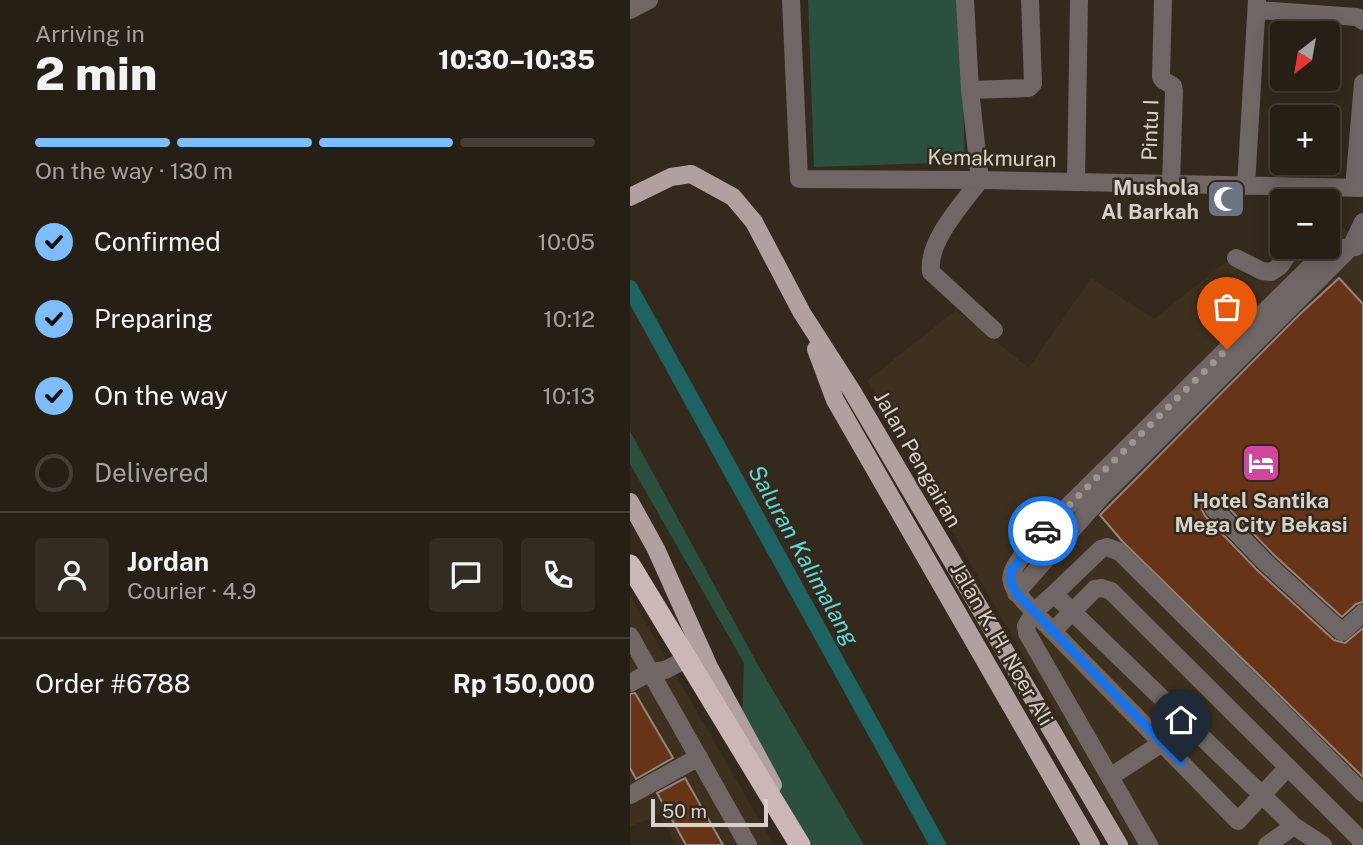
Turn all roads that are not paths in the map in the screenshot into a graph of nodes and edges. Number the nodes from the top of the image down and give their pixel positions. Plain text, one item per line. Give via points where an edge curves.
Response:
1 (649, 0) edge
2 (791, 0) edge
3 (965, 0) edge
4 (1030, 0) edge
5 (1079, 0) edge
6 (1163, 0) edge
7 (1257, 5) edge
8 (1324, 7) edge
9 (630, 10) edge
10 (1363, 21) edge
11 (1363, 83) edge
12 (970, 90) junction
13 (980, 180) junction
14 (1076, 182) junction
15 (1171, 184) junction
16 (1246, 186) junction
17 (1359, 188) edge
18 (1270, 189) edge
19 (1340, 190) edge
20 (630, 197) edge
21 (1363, 222) edge
22 (1357, 249) edge
23 (1236, 258) dead end
24 (1285, 259) edge
25 (802, 313) junction
26 (993, 330) dead end
27 (630, 502) edge
28 (1213, 508) dead end
29 (630, 527) edge
30 (630, 565) edge
31 (1054, 594) junction
32 (1073, 610) junction
33 (1034, 612) junction
34 (1363, 613) edge
35 (1053, 631) junction
36 (630, 636) edge
37 (699, 659) junction
38 (650, 672) junction
39 (630, 683) edge
40 (1162, 743) junction
41 (699, 757) junction
42 (1288, 767) junction
43 (1110, 777) junction
44 (1363, 793) edge
45 (630, 795) edge
46 (1262, 795) junction
47 (1294, 826) junction
48 (1363, 842) edge
49 (748, 845) edge
50 (801, 845) edge
51 (1091, 845) edge
52 (1119, 845) edge
53 (1149, 845) edge
54 (1267, 845) edge
55 (1323, 845) edge

1 - 9 street
2 - 13 street, Kemakmuran via 799,179
3 - 12 street
4 - 12 street via 1033,84 1029,88
5 - 14 street
6 - 15 street, Pintu I via 1161,77 1174,90
7 - 8 street
7 - 16 street
8 - 10 street
11 - 17 street
12 - 13 street
13 - 14 street, Kemakmuran
13 - 26 street via 935,245 931,272
14 - 15 street, Kemakmuran
15 - 16 street, Kemakmuran
16 - 18 street, Kemakmuran
17 - 19 street, Kemakmuran
20 - 25 main road, Jalan Pengairan via 671,177 691,174 733,197 754,222
21 - 22 street
22 - 33 street via 1102,496 1016,593
23 - 24 street via 1271,272
25 - 51 main road, Jalan K. H. Noer Ali via 835,400
25 - 52 main road, Jalan Pengairan
27 - 37 main road via 656,549
28 - 34 street via 1342,632
29 - 37 main road
30 - 37 highway
31 - 32 street
31 - 33 street
31 - 44 street via 1101,549 1115,549
32 - 35 street
32 - 42 street via 1095,589 1111,591
32 - 46 street
33 - 35 street
33 - 43 street via 1027,633
35 - 40 street
36 - 38 street
37 - 38 street
37 - 50 highway
38 - 39 street
38 - 41 street
40 - 43 street
40 - 46 street via 1238,821
41 - 45 street
41 - 49 street
42 - 46 street
42 - 48 street
43 - 53 street
46 - 47 street
47 - 54 street
47 - 55 street

